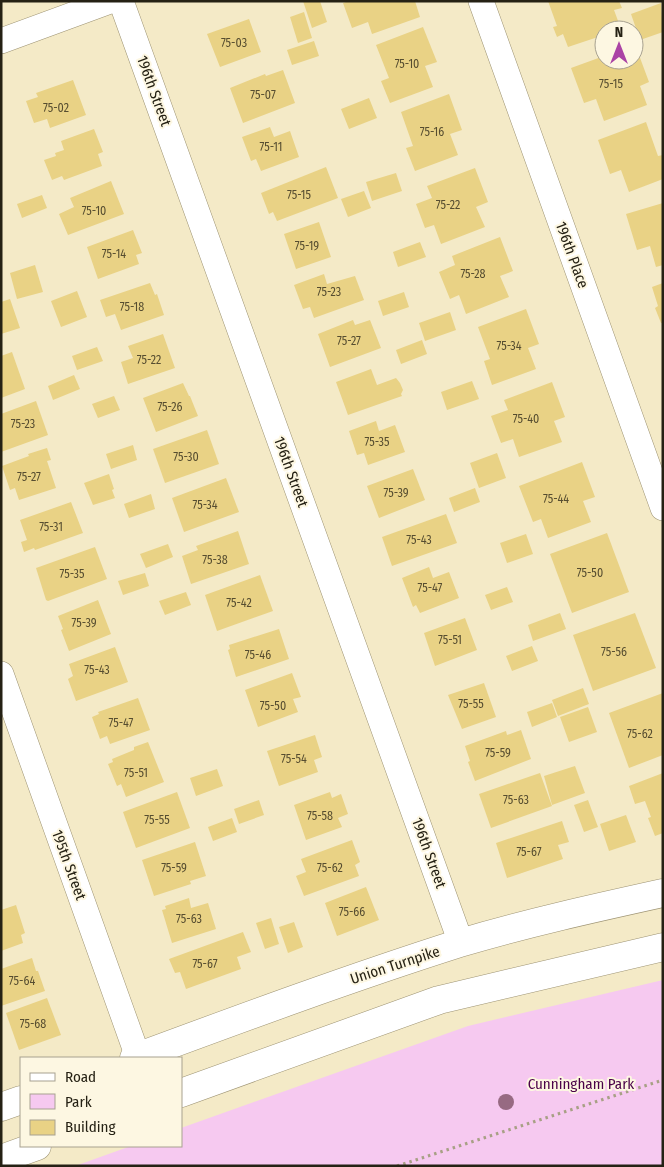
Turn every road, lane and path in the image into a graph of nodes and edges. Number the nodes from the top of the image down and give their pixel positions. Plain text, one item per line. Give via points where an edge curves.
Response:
1 (110, 1) edge
2 (121, 1) edge
3 (481, 1) edge
4 (1, 41) edge
5 (663, 508) edge
6 (1, 674) edge
7 (663, 893) edge
8 (461, 943) junction
9 (663, 947) edge
10 (136, 1057) edge
11 (139, 1057) edge
12 (663, 1080) edge
13 (182, 1094) edge
14 (20, 1100) edge
15 (1, 1107) edge
16 (34, 1147) edge
17 (1, 1159) edge
18 (397, 1166) edge

1 - 4 street
2 - 8 street, 196th Street
3 - 5 street, 196th Place
6 - 10 street, 195th Street
7 - 8 main road, Union Turnpike
8 - 11 main road, Union Turnpike via 307,994
9 - 13 main road via 439,1000
12 - 18 path
14 - 15 main road
16 - 17 main road

